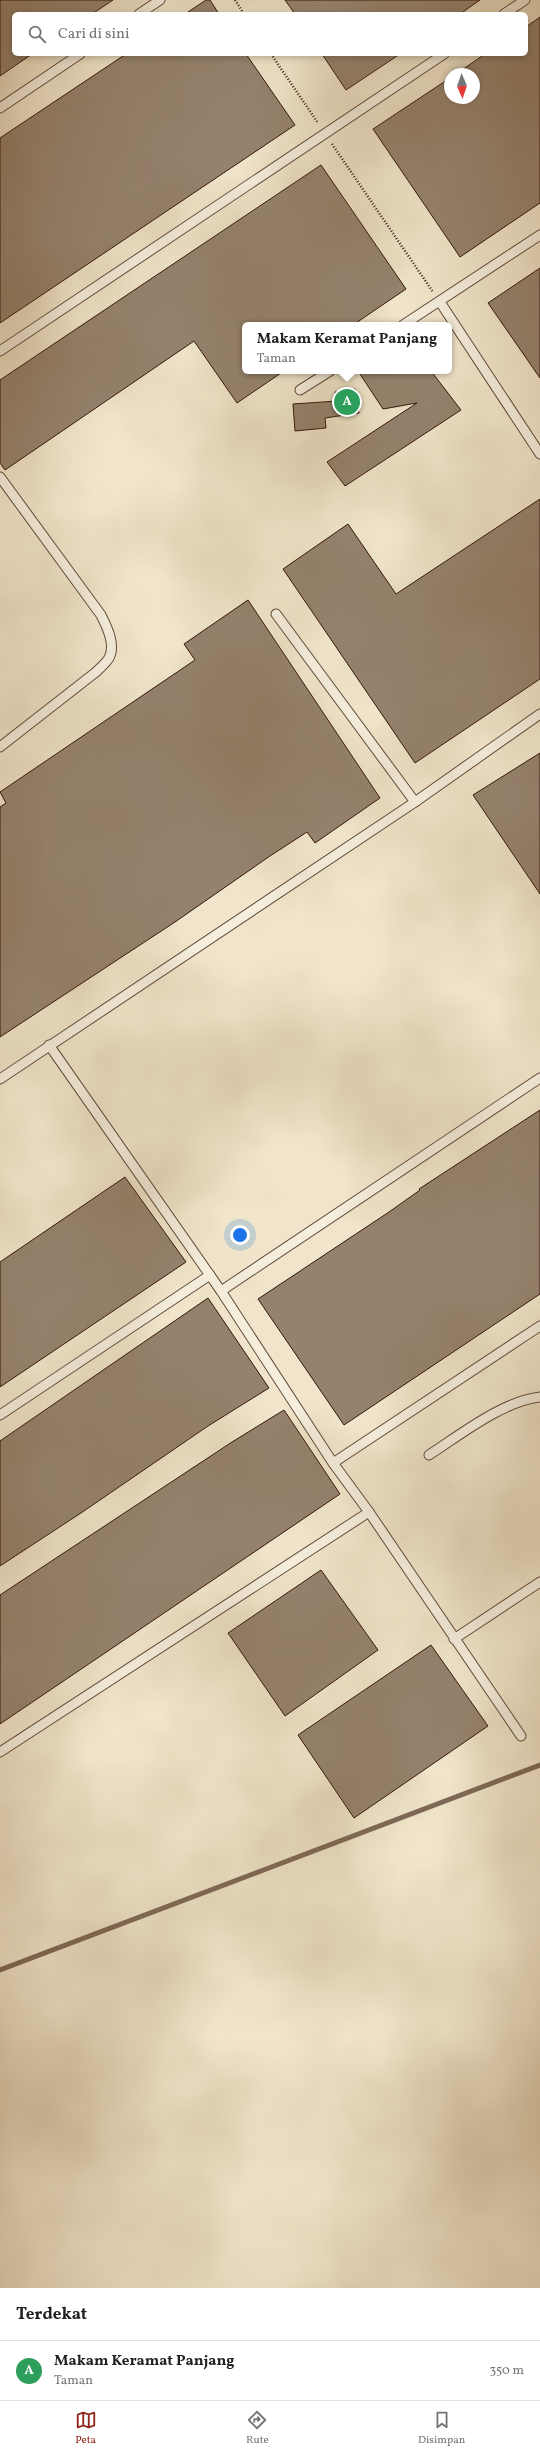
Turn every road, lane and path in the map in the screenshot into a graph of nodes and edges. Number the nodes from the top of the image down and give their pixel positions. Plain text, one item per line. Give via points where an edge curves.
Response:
1 (160, 0) edge
2 (235, 0) edge
3 (525, 0) edge
4 (143, 12) edge
5 (243, 12) edge
6 (507, 12) edge
7 (77, 56) edge
8 (272, 56) edge
9 (441, 56) edge
10 (0, 108) edge
11 (325, 134) junction
12 (540, 235) edge
13 (440, 302) junction
14 (408, 322) edge
15 (0, 351) edge
16 (325, 374) edge
17 (300, 390) dead end
18 (540, 454) edge
19 (0, 477) edge
20 (276, 614) dead end
21 (540, 714) edge
22 (0, 747) edge
23 (415, 802) junction
24 (49, 1045) junction
25 (540, 1078) edge
26 (0, 1079) edge
27 (210, 1276) junction
28 (221, 1291) junction
29 (540, 1326) edge
30 (540, 1397) edge
31 (0, 1415) edge
32 (429, 1455) dead end
33 (333, 1463) junction
34 (369, 1512) junction
35 (540, 1582) edge
36 (454, 1638) junction
37 (521, 1736) dead end
38 (0, 1752) edge

1 - 4 lane
2 - 5 path
3 - 6 lane
7 - 10 lane
8 - 11 path
9 - 11 lane
11 - 13 path
11 - 15 lane
12 - 13 lane
13 - 14 lane
13 - 18 lane
16 - 17 lane
19 - 22 lane via 102,616 109,630 110,644 109,657 96,672
20 - 23 lane
21 - 23 lane
23 - 24 lane
24 - 26 lane
24 - 27 lane
25 - 28 lane
27 - 28 lane
27 - 31 lane
28 - 33 lane
29 - 33 lane
30 - 32 lane via 524,1400 480,1423
33 - 34 lane
34 - 36 lane
34 - 38 lane
35 - 36 lane
36 - 37 lane

